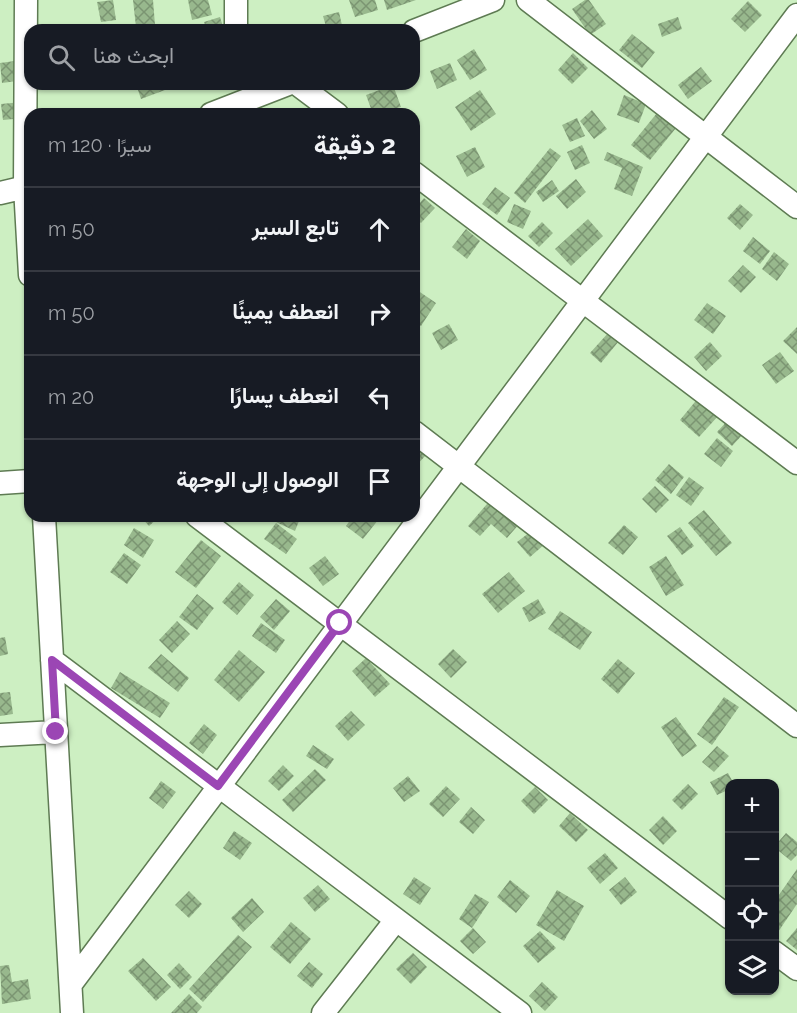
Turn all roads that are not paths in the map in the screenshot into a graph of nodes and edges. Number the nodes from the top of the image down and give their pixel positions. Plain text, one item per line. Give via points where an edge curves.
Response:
1 (26, 0) edge
2 (236, 0) edge
3 (493, 0) edge
4 (528, 0) edge
5 (449, 8) edge
6 (797, 15) edge
7 (26, 24) edge
8 (236, 24) edge
9 (420, 27) edge
10 (26, 90) edge
11 (257, 90) edge
12 (305, 90) edge
13 (237, 94) edge
14 (27, 108) edge
15 (219, 108) edge
16 (329, 108) edge
17 (706, 138) junction
18 (420, 178) edge
19 (24, 188) edge
20 (0, 193) edge
21 (797, 207) edge
22 (582, 300) junction
23 (420, 437) edge
24 (797, 464) edge
25 (458, 466) junction
26 (24, 481) edge
27 (0, 483) edge
28 (420, 517) edge
29 (44, 522) edge
30 (205, 522) edge
31 (416, 522) edge
32 (340, 623) junction
33 (52, 660) junction
34 (797, 726) edge
35 (56, 732) junction
36 (0, 735) edge
37 (218, 786) junction
38 (725, 915) edge
39 (396, 920) junction
40 (779, 956) edge
41 (797, 969) edge
42 (70, 984) junction
43 (72, 1013) edge
44 (323, 1013) edge
45 (520, 1013) edge

1 - 7 street
2 - 8 street
3 - 5 street
4 - 17 street
5 - 9 street
6 - 17 street
10 - 14 street
11 - 13 street
12 - 16 street
13 - 15 street
17 - 21 street
17 - 22 street
18 - 22 street
19 - 20 street
22 - 24 street
22 - 25 street
23 - 25 street
25 - 28 street
25 - 34 street
26 - 27 street
29 - 33 street
30 - 32 street
31 - 32 street
32 - 37 street
32 - 38 street
33 - 35 street
33 - 37 street
35 - 36 street
35 - 42 street
37 - 39 street
37 - 42 street
39 - 44 street
39 - 45 street
40 - 41 street
42 - 43 street

